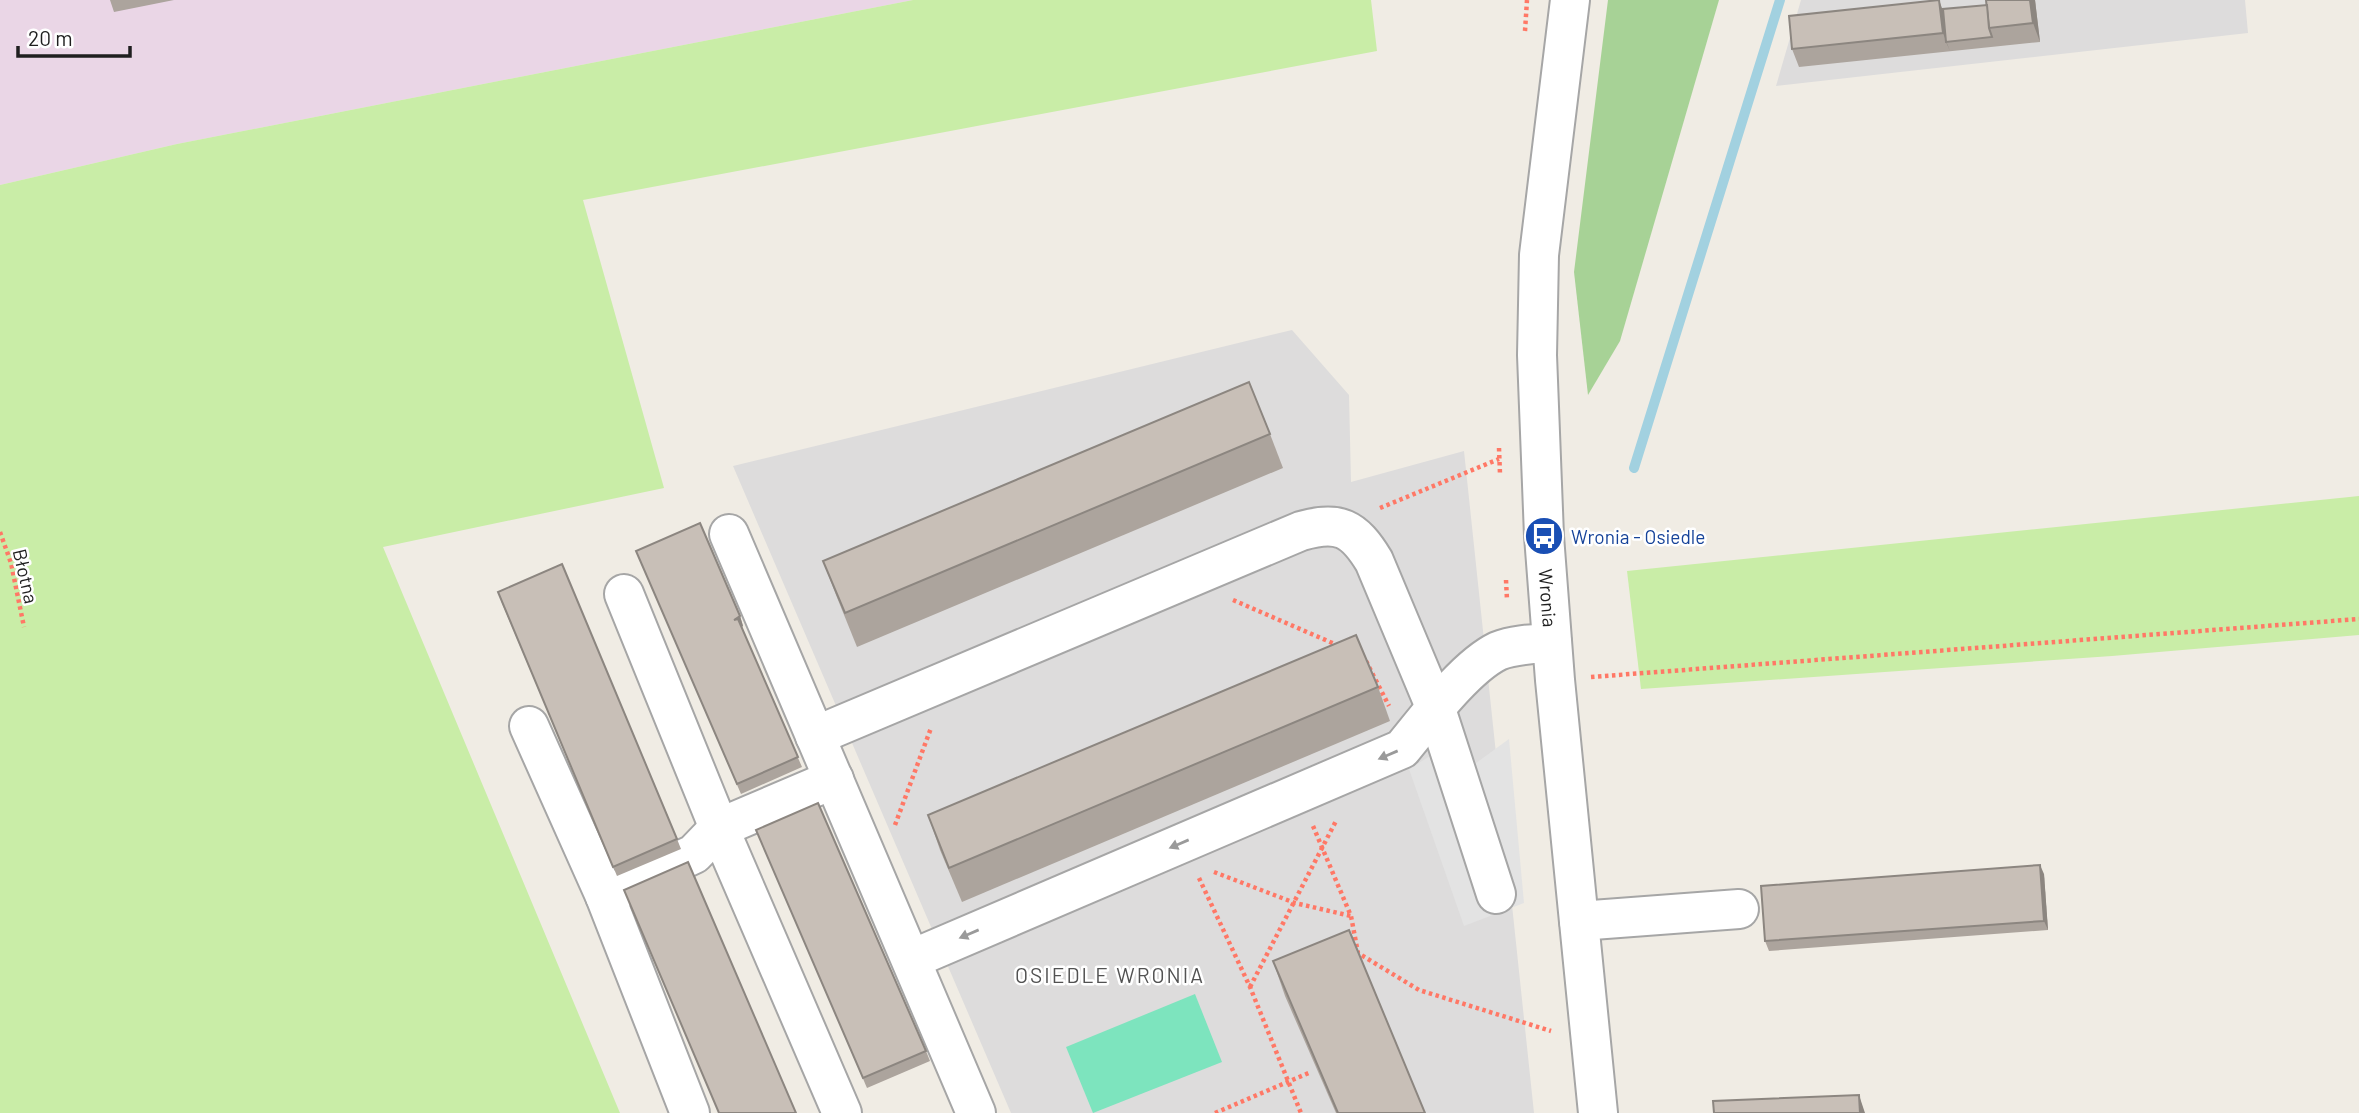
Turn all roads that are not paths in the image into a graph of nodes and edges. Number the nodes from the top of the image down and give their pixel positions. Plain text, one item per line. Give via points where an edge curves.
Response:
1 (1570, 0) edge
2 (729, 534) dead end
3 (624, 594) dead end
4 (1552, 643) junction
5 (1436, 709) junction
6 (529, 726) dead end
7 (815, 736) junction
8 (834, 779) junction
9 (719, 828) junction
10 (1496, 894) dead end
11 (605, 897) junction
12 (1739, 909) dead end
13 (1579, 921) junction
14 (912, 959) junction
15 (690, 1113) edge
16 (842, 1113) edge
17 (976, 1113) edge
18 (1598, 1113) edge

1 - 4 street, Wronia via 1539,255 1536,355
2 - 7 street
3 - 9 street
4 - 5 street via 1498,652 1479,664
4 - 13 street, Wronia
5 - 7 street via 1363,542 1325,524
5 - 10 street
5 -> 14 street via 1402,749 1297,794 1189,853
6 - 11 street
7 - 8 street
8 - 9 street
8 - 14 street
9 - 11 street via 694,854
9 - 16 street
11 - 15 street
12 - 13 street
13 - 18 street, Wronia
14 - 17 street

